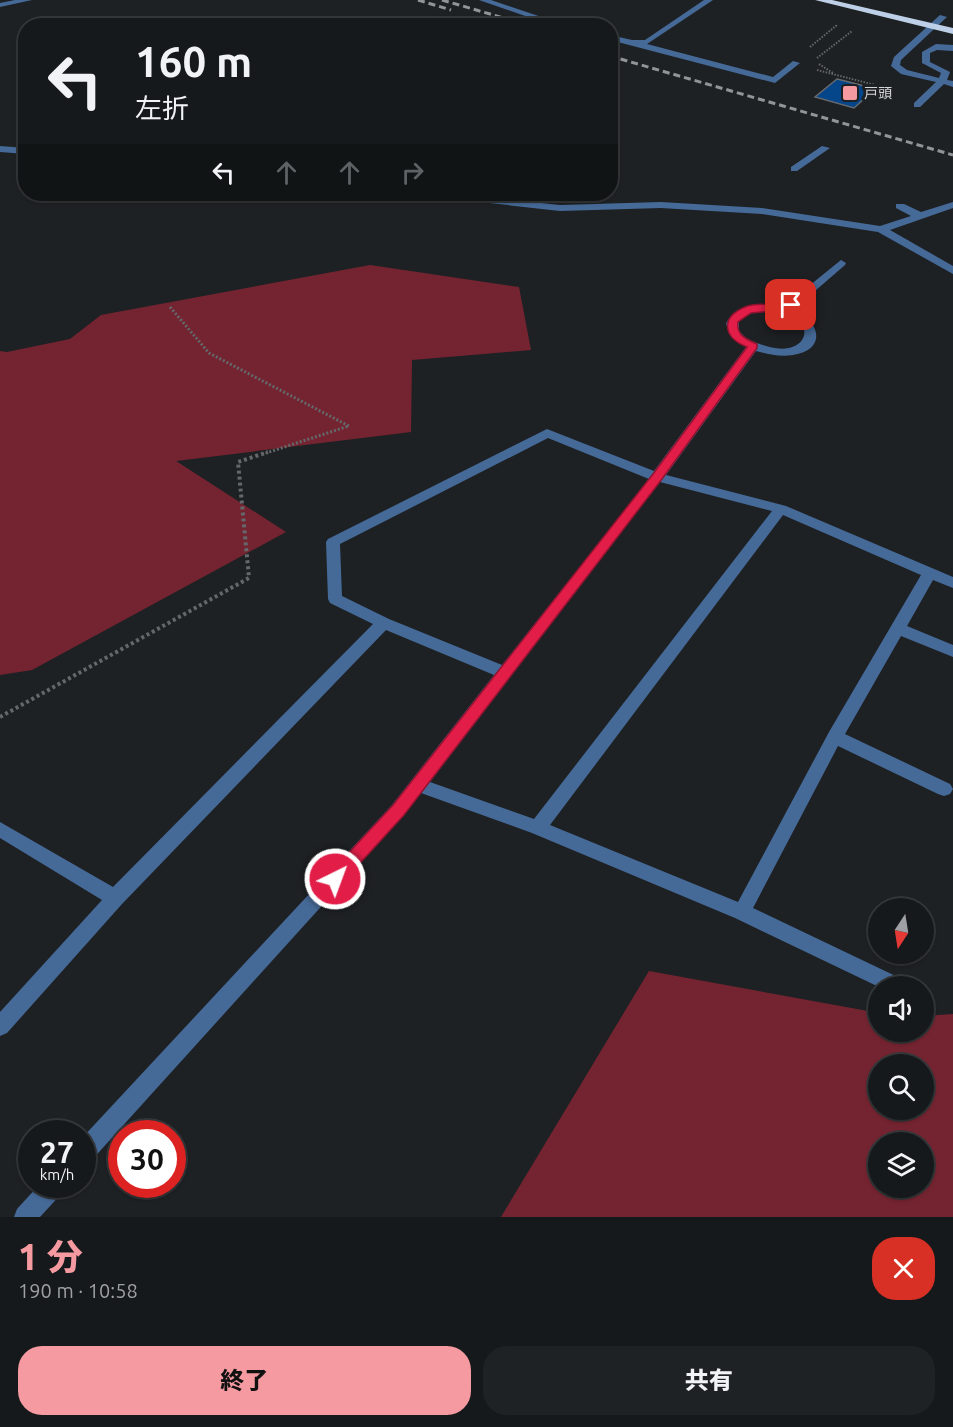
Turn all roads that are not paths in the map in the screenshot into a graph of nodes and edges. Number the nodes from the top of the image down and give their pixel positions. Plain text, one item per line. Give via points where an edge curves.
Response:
1 (28, 0) edge
2 (483, 0) edge
3 (709, 0) edge
4 (820, 0) edge
5 (866, 0) edge
6 (0, 5) edge
7 (539, 18) edge
8 (948, 19) edge
9 (932, 27) junction
10 (953, 31) edge
11 (618, 39) edge
12 (632, 43) junction
13 (953, 48) edge
14 (796, 63) road end
15 (942, 81) junction
16 (953, 84) edge
17 (916, 105) dead end
18 (825, 148) dead end
19 (0, 150) edge
20 (18, 151) edge
21 (794, 170) dead end
22 (503, 201) edge
23 (900, 206) dead end
24 (952, 206) edge
25 (918, 216) junction
26 (881, 229) junction
27 (939, 248) dead end
28 (925, 255) junction
29 (841, 263) dead end
30 (953, 271) edge
31 (785, 311) junction
32 (753, 346) junction
33 (657, 477) junction
34 (781, 509) junction
35 (930, 573) junction
36 (953, 583) edge
37 (384, 623) junction
38 (898, 629) junction
39 (953, 651) edge
40 (504, 673) junction
41 (835, 737) junction
42 (417, 785) junction
43 (944, 789) dead end
44 (538, 828) junction
45 (0, 829) edge
46 (115, 898) junction
47 (742, 912) junction
48 (876, 976) edge
49 (0, 1026) edge
50 (96, 1139) edge
51 (42, 1198) edge
52 (25, 1217) edge

1 - 6 street
2 - 7 street
3 - 12 street via 648,42
4 - 9 highway
5 - 8 highway
8 - 9 street
9 - 10 highway
9 - 15 street via 895,66
11 - 12 street
12 - 14 street via 776,80
13 - 15 street via 936,47 926,52 926,63 946,72
15 - 16 street
15 - 17 street
18 - 21 street
19 - 20 street
22 - 26 street via 560,207 662,205 762,211
23 - 25 street
24 - 25 street
25 - 26 street
26 - 28 street
27 - 28 street
28 - 30 street
29 - 31 street
31 - 32 street via 759,308 733,320 735,334
31 - 32 street via 806,320 813,335 810,342 792,351 778,352
32 - 33 street
33 - 34 street
33 - 37 street via 547,433 333,542 335,598
33 - 40 street
34 - 35 street
34 - 44 street
35 - 36 street
35 - 38 street
37 - 40 street
37 - 46 street
38 - 39 street
38 - 41 street
40 - 42 street
41 - 43 street
41 - 47 street
42 - 44 street
42 - 50 street
44 - 47 street
45 - 46 street
46 - 49 street
47 - 48 street
51 - 52 street

